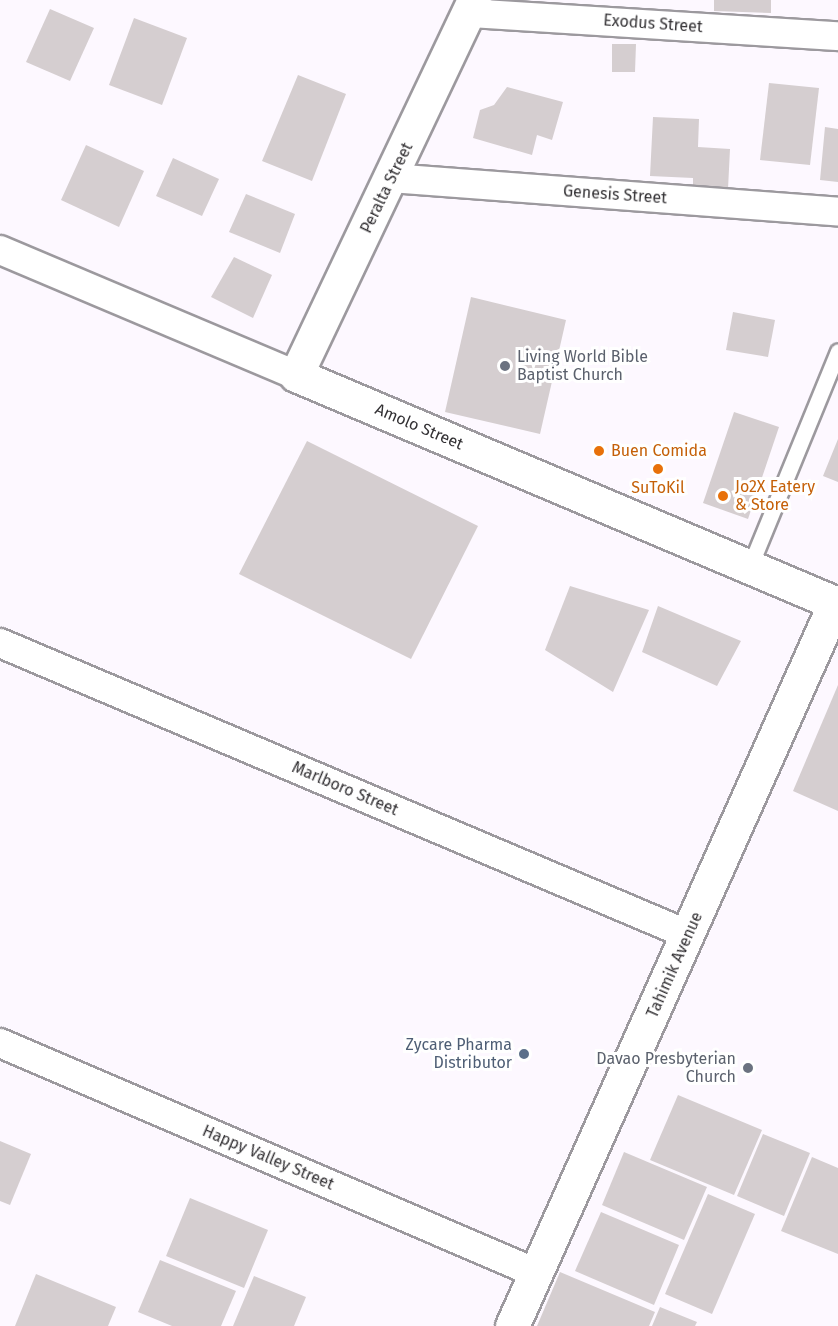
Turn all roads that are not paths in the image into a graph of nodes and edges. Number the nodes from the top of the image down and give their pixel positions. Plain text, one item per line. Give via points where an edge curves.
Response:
1 (471, 6) edge
2 (838, 36) edge
3 (392, 178) junction
4 (838, 212) edge
5 (0, 250) edge
6 (838, 351) edge
7 (296, 375) junction
8 (750, 567) junction
9 (836, 604) edge
10 (0, 643) edge
11 (689, 935) junction
12 (0, 1043) edge
13 (536, 1273) junction
14 (512, 1326) edge

1 - 2 street, Exodus Street
1 - 3 street, Peralta Street
3 - 4 street, Genesis Street
3 - 7 street, Peralta Street
5 - 7 street, Amolo Street
6 - 8 lane
7 - 8 street, Amolo Street
8 - 9 street, Amolo Street
9 - 11 street, Tahimik Avenue
10 - 11 street, Marlboro Street
11 - 13 street, Tahimik Avenue
12 - 13 street, Happy Valley Street
13 - 14 street, Tahimik Avenue

